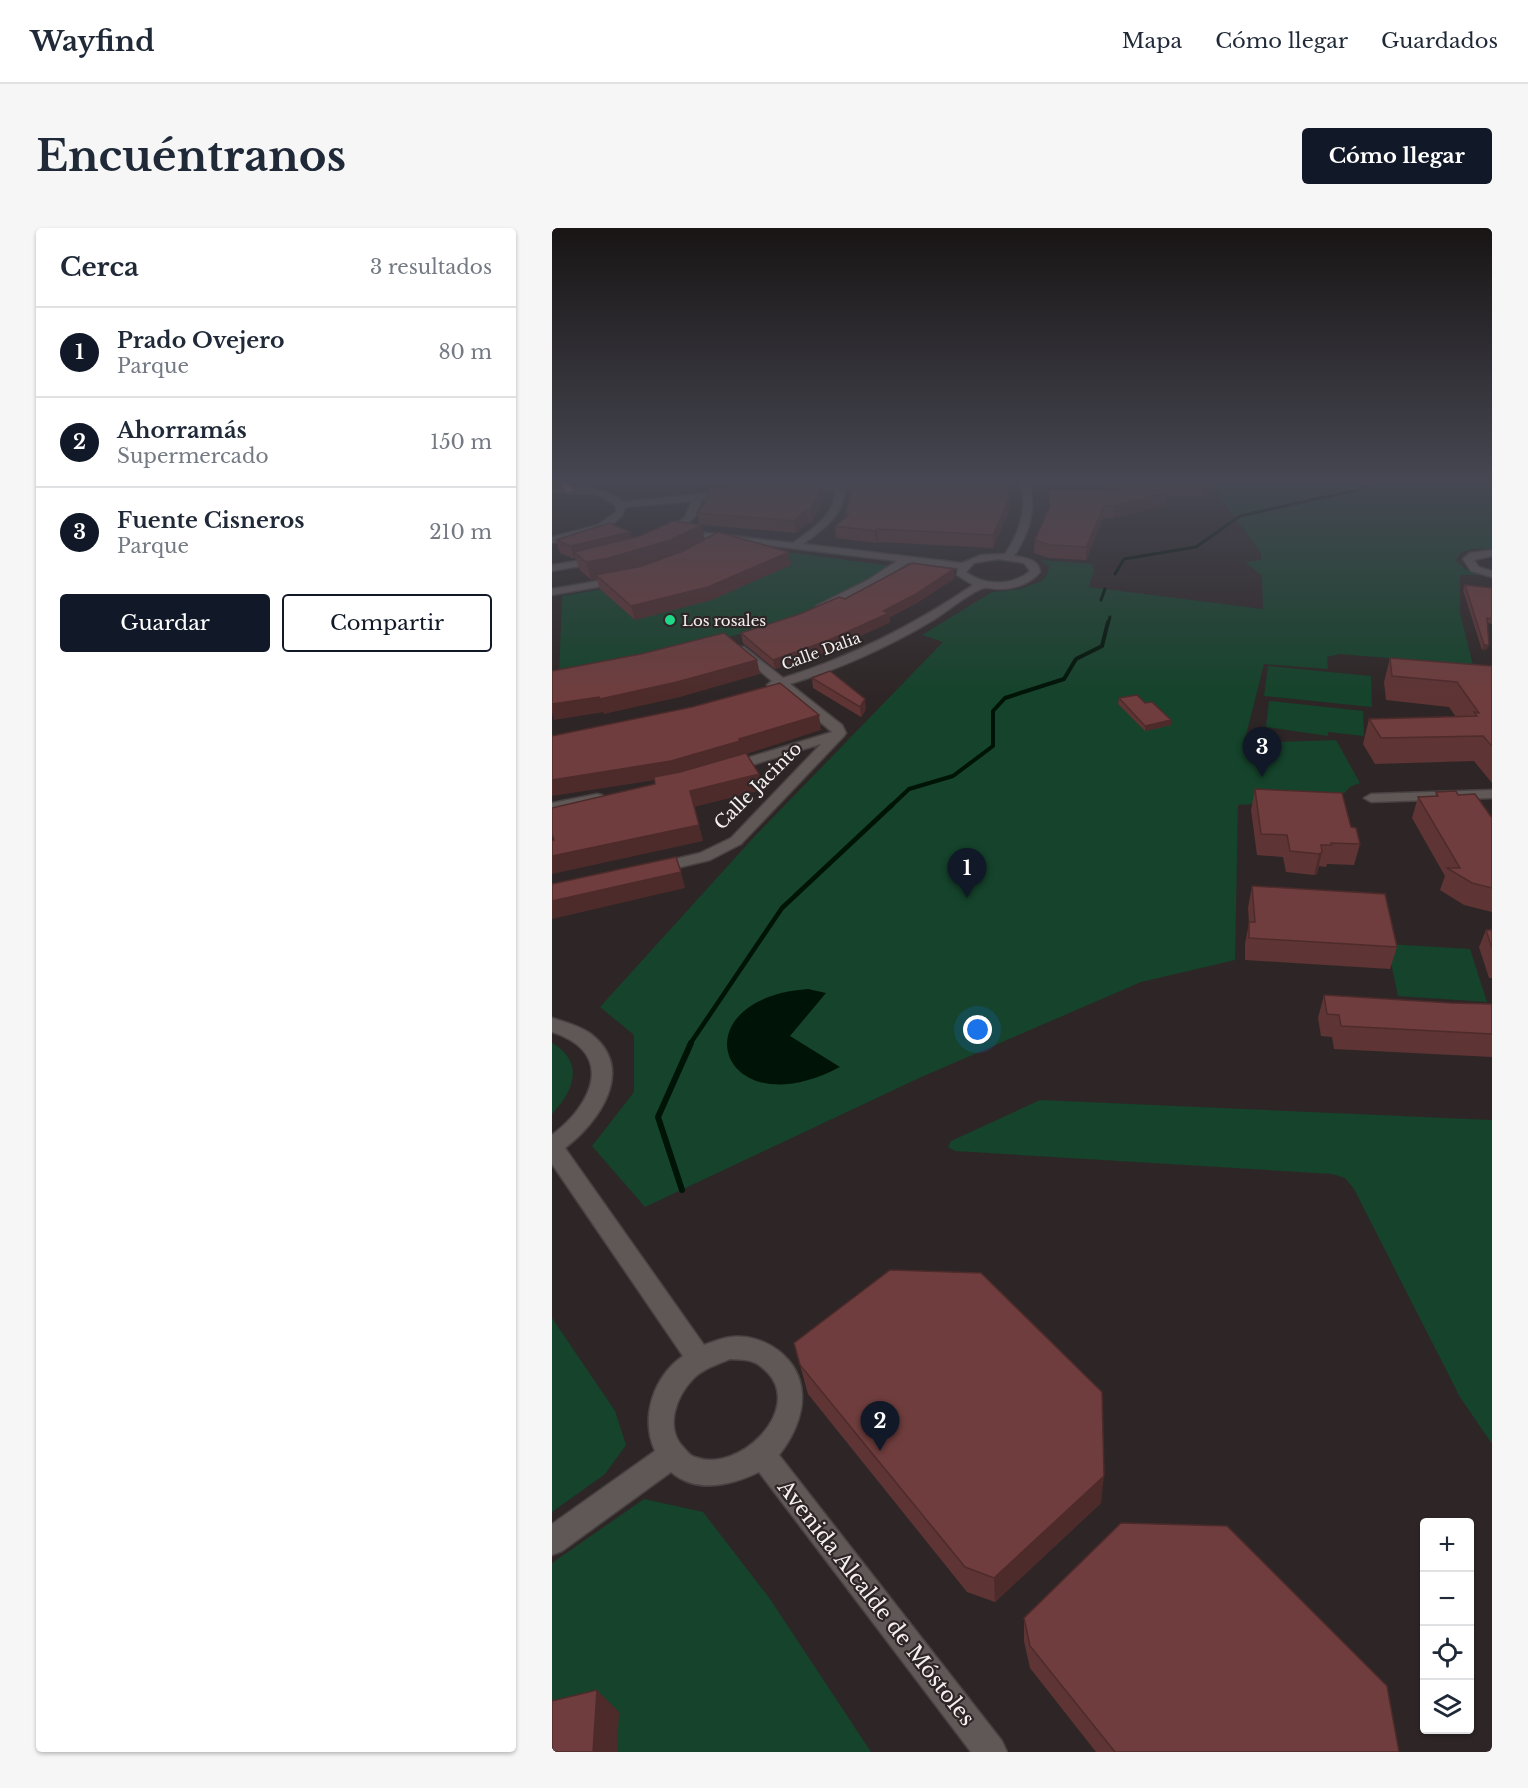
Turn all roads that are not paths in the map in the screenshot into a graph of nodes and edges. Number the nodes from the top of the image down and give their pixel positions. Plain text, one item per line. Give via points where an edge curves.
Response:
1 (865, 554) edge
2 (1482, 554) edge
3 (1009, 556) joint
4 (608, 558) edge
5 (907, 559) junction
6 (963, 566) junction
7 (552, 568) edge
8 (1492, 574) edge
9 (634, 577) edge
10 (982, 584) junction
11 (552, 592) edge
12 (811, 612) edge
13 (735, 639) edge
14 (780, 684) junction
15 (758, 690) edge
16 (837, 732) junction
17 (775, 754) junction
18 (814, 759) junction
19 (710, 773) edge
20 (1492, 794) edge
21 (612, 795) edge
22 (1371, 798) dead end
23 (552, 807) edge
24 (636, 873) edge
25 (552, 1025) edge
26 (552, 1147) edge
27 (699, 1359) junction
28 (762, 1454) junction
29 (671, 1456) junction
30 (552, 1541) edge
31 (991, 1752) edge

1 - 5 street
2 - 8 street via 1468,560 1475,568
3 - 6 street via 976,559
3 - 10 street via 1032,564 1035,572 1018,583
4 - 7 street
5 - 6 street
5 - 12 street via 872,582
6 - 10 street via 963,576
9 - 11 street
10 - 14 street, Calle Dalia via 935,616 876,648
13 - 14 street
14 - 15 street, Calle Dalia
14 - 16 street
16 - 17 street
16 - 18 street, Calle Jacinto
17 - 18 street via 806,749
17 - 19 street
18 - 24 street, Calle Jacinto via 736,841 705,856
20 - 22 street
21 - 23 street
25 - 26 street via 572,1029 594,1046 603,1071 598,1096 580,1123
26 - 27 street
27 - 28 street via 730,1348 760,1352 782,1369 791,1396 784,1427
27 - 29 street via 677,1377 663,1401 660,1431
28 - 29 street via 735,1469 706,1473 686,1468
28 - 31 street, Avenida Alcalde de Móstoles
29 - 30 street

